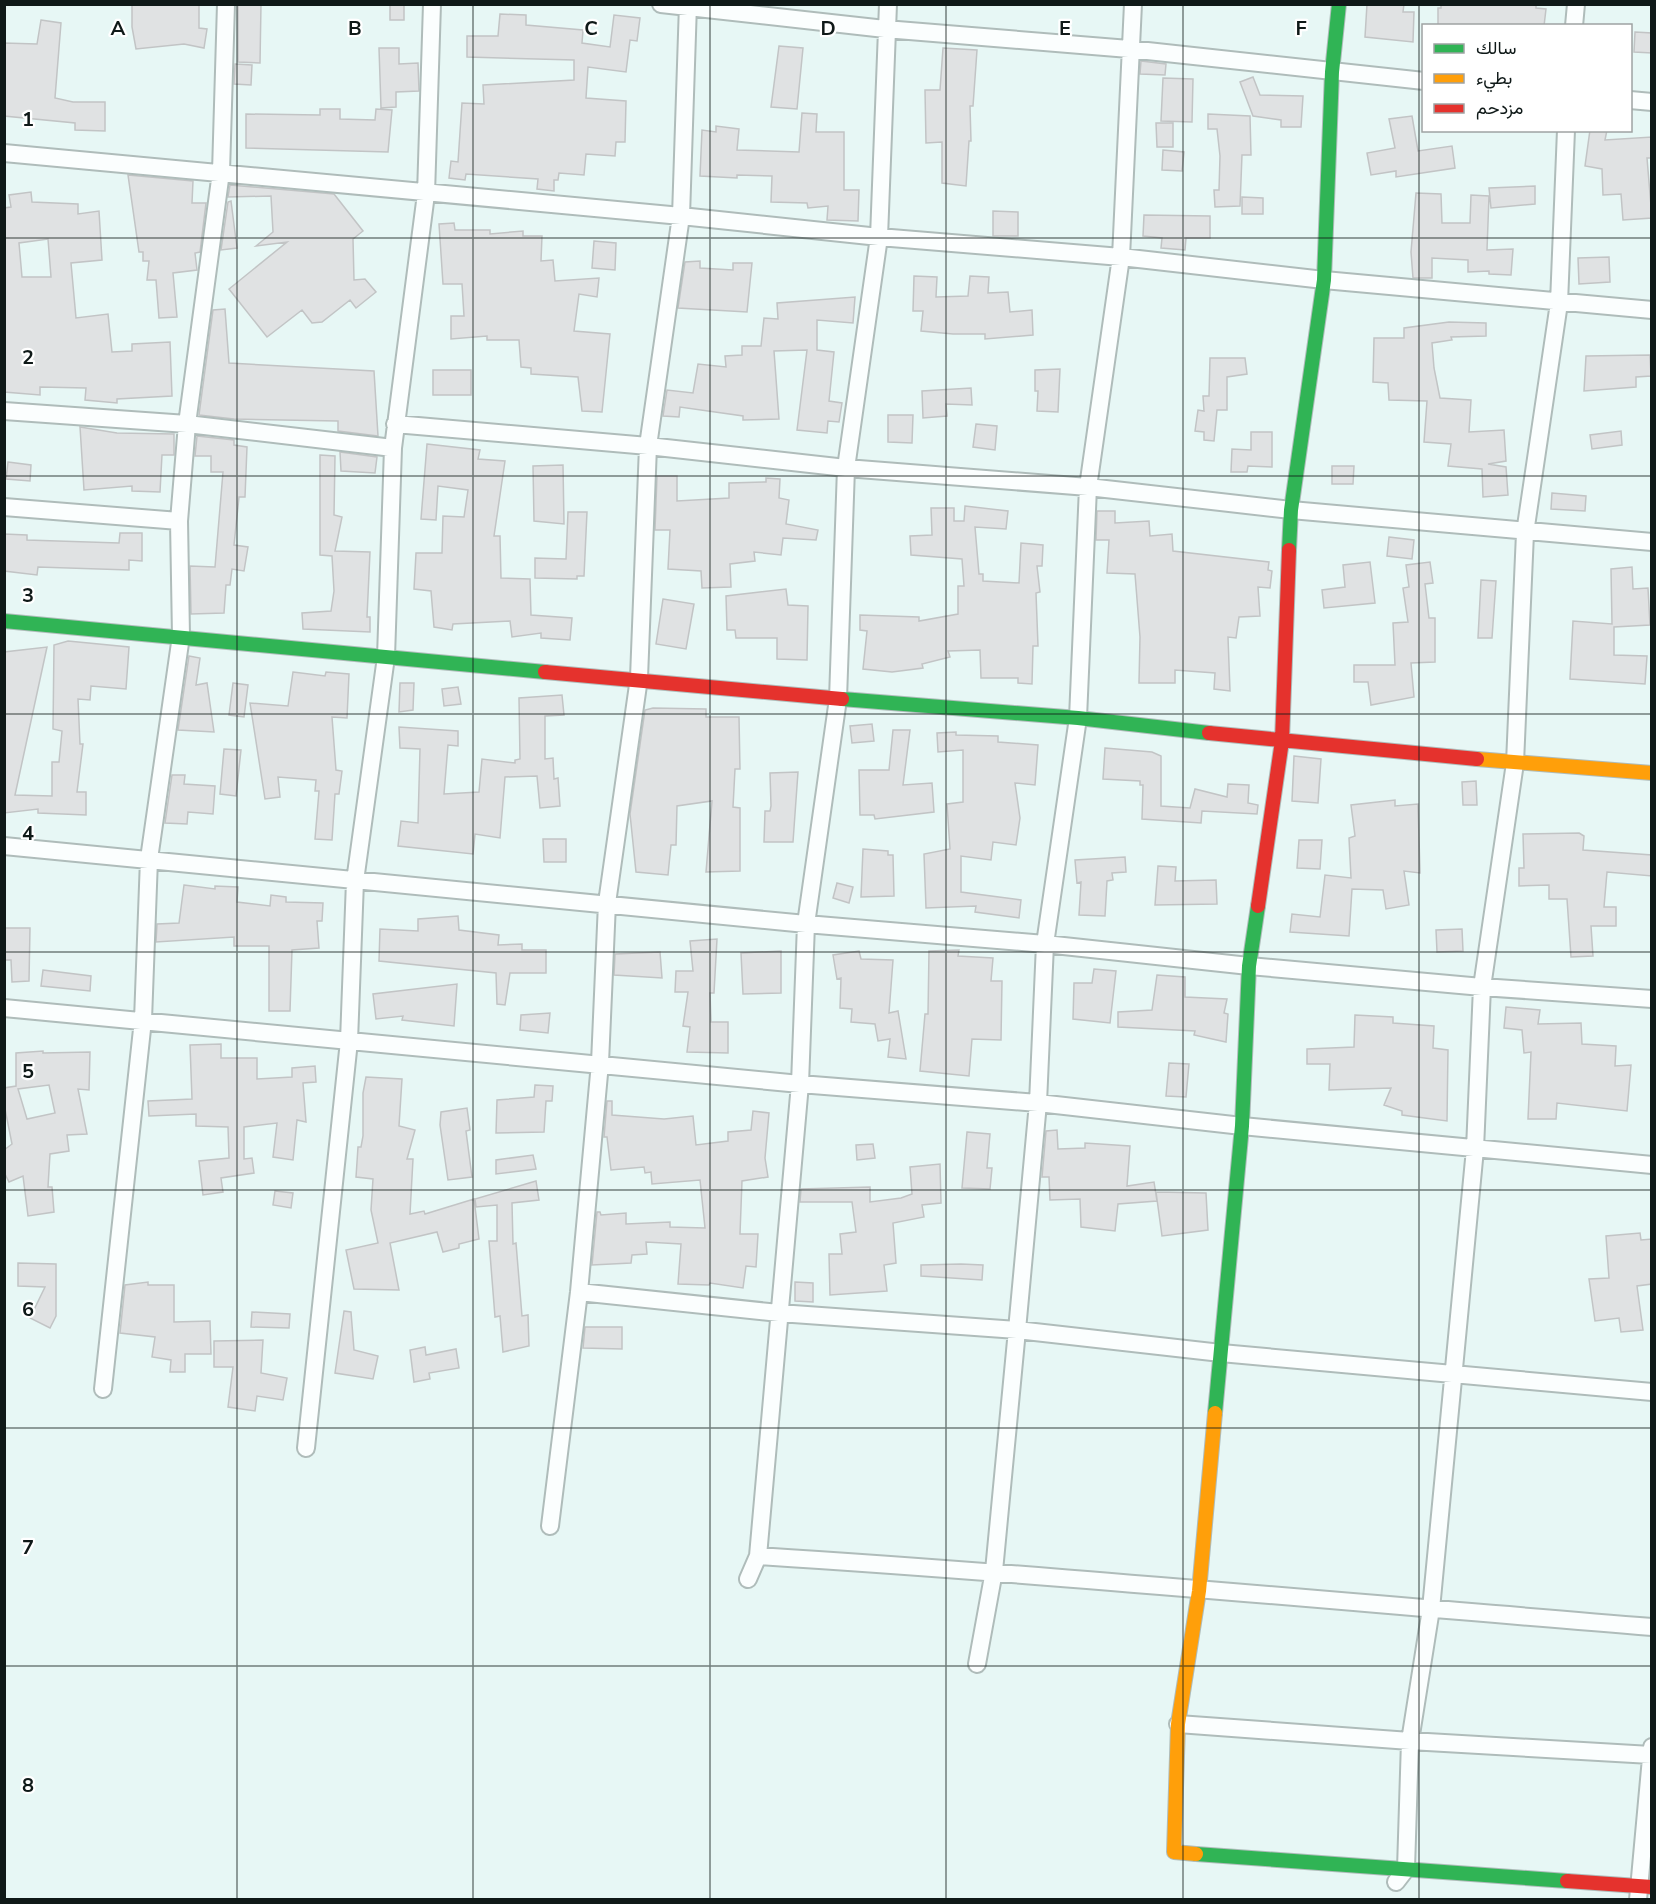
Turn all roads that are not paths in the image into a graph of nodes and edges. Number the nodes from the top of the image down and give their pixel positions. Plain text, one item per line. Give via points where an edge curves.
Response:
1 (226, 4) edge
2 (432, 4) edge
3 (661, 4) edge
4 (888, 4) edge
5 (1133, 4) edge
6 (1339, 4) edge
7 (1576, 4) edge
8 (688, 6) edge
9 (1574, 24) edge
10 (885, 29) junction
11 (1129, 49) junction
12 (1332, 72) junction
13 (1422, 81) edge
14 (1632, 100) edge
15 (1652, 102) edge
16 (1566, 132) edge
17 (4, 153) edge
18 (221, 172) junction
19 (426, 194) junction
20 (681, 216) junction
21 (879, 237) junction
22 (1121, 257) junction
23 (1324, 280) junction
24 (1559, 303) junction
25 (1652, 310) edge
26 (4, 411) edge
27 (187, 424) junction
28 (394, 424) junction
29 (648, 446) junction
30 (393, 448) junction
31 (846, 468) junction
32 (1088, 487) junction
33 (4, 507) edge
34 (1291, 510) junction
35 (179, 521) junction
36 (1525, 533) junction
37 (1652, 542) edge
38 (4, 621) edge
39 (181, 636) junction
40 (386, 657) junction
41 (639, 678) junction
42 (838, 699) junction
43 (1078, 718) junction
44 (1282, 741) junction
45 (1515, 763) junction
46 (1652, 773) edge
47 (4, 846) edge
48 (149, 859) junction
49 (355, 881) junction
50 (607, 903) junction
51 (806, 924) junction
52 (1045, 944) junction
53 (1249, 966) junction
54 (1482, 987) junction
55 (1652, 999) edge
56 (4, 1008) edge
57 (143, 1020) junction
58 (349, 1041) junction
59 (600, 1063) junction
60 (800, 1084) junction
61 (1038, 1103) junction
62 (1242, 1126) junction
63 (1475, 1149) junction
64 (1652, 1165) edge
65 (579, 1292) junction
66 (779, 1312) junction
67 (1017, 1330) junction
68 (1221, 1353) junction
69 (1453, 1374) junction
70 (103, 1389) dead end
71 (1652, 1392) edge
72 (306, 1448) dead end
73 (550, 1526) dead end
74 (758, 1556) junction
75 (994, 1571) junction
76 (748, 1578) dead end
77 (1199, 1591) junction
78 (1431, 1609) junction
79 (1652, 1627) edge
80 (977, 1664) dead end
81 (1178, 1724) junction
82 (1410, 1742) junction
83 (1652, 1747) edge
84 (1651, 1755) edge
85 (1401, 1876) junction
86 (1643, 1891) edge

1 - 18 street
2 - 19 street
3 - 8 street
4 - 10 street
5 - 11 street
6 - 12 street
7 - 9 street
8 - 10 street
8 - 20 street
10 - 11 street
10 - 21 street
11 - 12 street
11 - 22 street
12 - 13 street
12 - 23 street
14 - 15 street
16 - 24 street
17 - 18 street
18 - 19 street
18 - 27 street
19 - 20 street
19 - 28 street
20 - 21 street
20 - 29 street
21 - 22 street
21 - 31 street
22 - 23 street
22 - 32 street
23 - 24 street
23 - 34 street
24 - 25 street
24 - 36 street
26 - 27 street
27 - 30 street
27 - 35 street
28 - 29 street
28 - 30 street
29 - 31 street
29 - 41 street
30 - 40 street
31 - 32 street
31 - 42 street
32 - 34 street
32 - 43 street
33 - 35 street
34 - 36 street
34 - 44 street
35 - 39 street
36 - 37 street
36 - 45 street
38 - 39 street
39 - 40 street
39 - 48 street
40 - 41 street
40 - 49 street
41 - 42 street
41 - 50 street
42 - 43 street
42 - 51 street
43 - 44 street
43 - 52 street
44 - 45 street
44 - 53 street
45 - 46 street
45 - 54 street
47 - 48 street
48 - 49 street
48 - 57 street
49 - 50 street
49 - 58 street
50 - 51 street
50 - 59 street
51 - 52 street
51 - 60 street
52 - 53 street
52 - 61 street
53 - 54 street
53 - 62 street
54 - 55 street
54 - 63 street
56 - 57 street
57 - 58 street
57 - 70 street
58 - 59 street
58 - 72 street
59 - 60 street
59 - 65 street
60 - 61 street
60 - 66 street
61 - 62 street
61 - 67 street
62 - 63 street
62 - 68 street
63 - 64 street
63 - 69 street
65 - 66 street
65 - 73 street
66 - 67 street
66 - 74 street
67 - 68 street
67 - 75 street
68 - 69 street
68 - 77 street
69 - 71 street
69 - 78 street
74 - 75 street
74 - 76 street
75 - 77 street
75 - 80 street
77 - 78 street
77 - 81 street
78 - 79 street
78 - 82 street
81 - 82 street
81 - 85 street via 1174,1852
82 - 84 street
82 - 85 street
83 - 84 street
84 - 86 street
85 - 86 street

